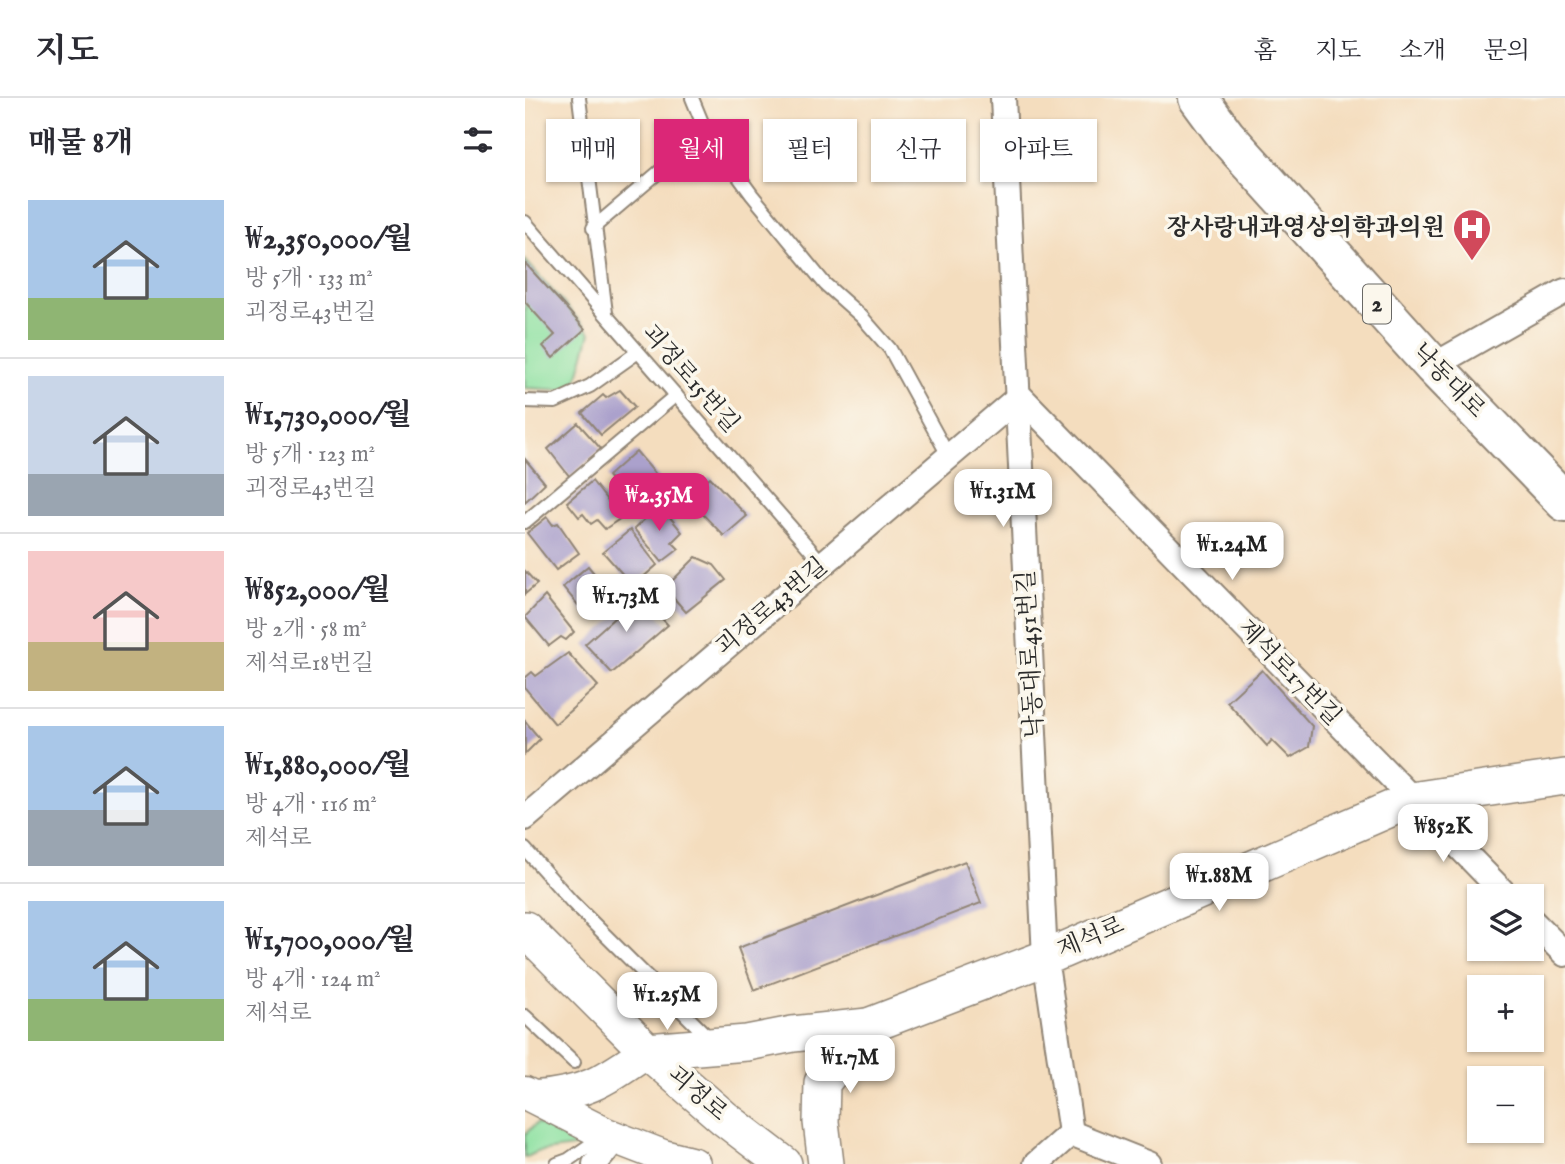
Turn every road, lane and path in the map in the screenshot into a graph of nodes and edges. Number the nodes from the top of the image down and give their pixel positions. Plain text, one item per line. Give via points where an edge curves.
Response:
1 (579, 98) edge
2 (692, 98) edge
3 (1003, 98) edge
4 (1198, 98) edge
5 (701, 119) edge
6 (654, 176) edge
7 (743, 182) edge
8 (525, 222) edge
9 (593, 228) junction
10 (1565, 292) edge
11 (606, 315) junction
12 (638, 352) junction
13 (1433, 366) junction
14 (676, 395) junction
15 (1020, 396) junction
16 (525, 401) edge
17 (949, 457) junction
18 (1565, 502) edge
19 (525, 522) edge
20 (823, 564) junction
21 (1565, 777) edge
22 (1411, 800) junction
23 (525, 818) edge
24 (525, 849) edge
25 (1495, 884) edge
26 (525, 929) edge
27 (1544, 933) edge
28 (1565, 954) edge
29 (1045, 958) junction
30 (525, 1016) edge
31 (868, 1026) junction
32 (716, 1045) junction
33 (647, 1051) junction
34 (575, 1062) dead end
35 (531, 1095) edge
36 (1071, 1133) junction
37 (611, 1136) junction
38 (1114, 1158) edge
39 (557, 1164) edge
40 (596, 1164) edge
41 (694, 1164) edge
42 (785, 1164) edge
43 (826, 1164) edge
44 (1036, 1164) edge
45 (1149, 1164) edge

1 - 9 lane
2 - 5 lane
3 - 15 street, 낙동대로451번길
4 - 13 main road, 낙동대로 / 2 via 1226,136
6 - 9 lane
7 - 17 lane via 825,284 890,349
8 - 11 lane, 괴정로15번길
9 - 11 lane
10 - 13 street
11 - 12 lane, 괴정로15번길
12 - 14 lane, 괴정로15번길
12 - 16 lane via 590,386 555,402
13 - 18 main road, 낙동대로 / 2
14 - 19 lane
14 - 20 lane, 괴정로15번길
15 - 17 street, 괴정로43번길
15 - 22 street, 제석로17번길
15 - 29 street, 낙동대로451번길
17 - 20 street, 괴정로43번길
20 - 23 street, 괴정로43번길
21 - 22 main road, 제석로
22 - 25 street, 제석로17번길
22 - 29 main road, 제석로
24 - 32 lane
26 - 33 main road, 괴정로
27 - 28 street
29 - 31 main road, 제석로
29 - 36 street, 낙동대로451번길
30 - 34 lane
31 - 32 main road, 제석로
31 - 43 main road via 822,1083
32 - 33 main road, 제석로
33 - 35 street via 594,1087 567,1094
33 - 42 main road, 괴정로
35 - 37 street
36 - 38 street
36 - 44 street
37 - 39 lane
37 - 40 street
37 - 41 street
38 - 45 street

